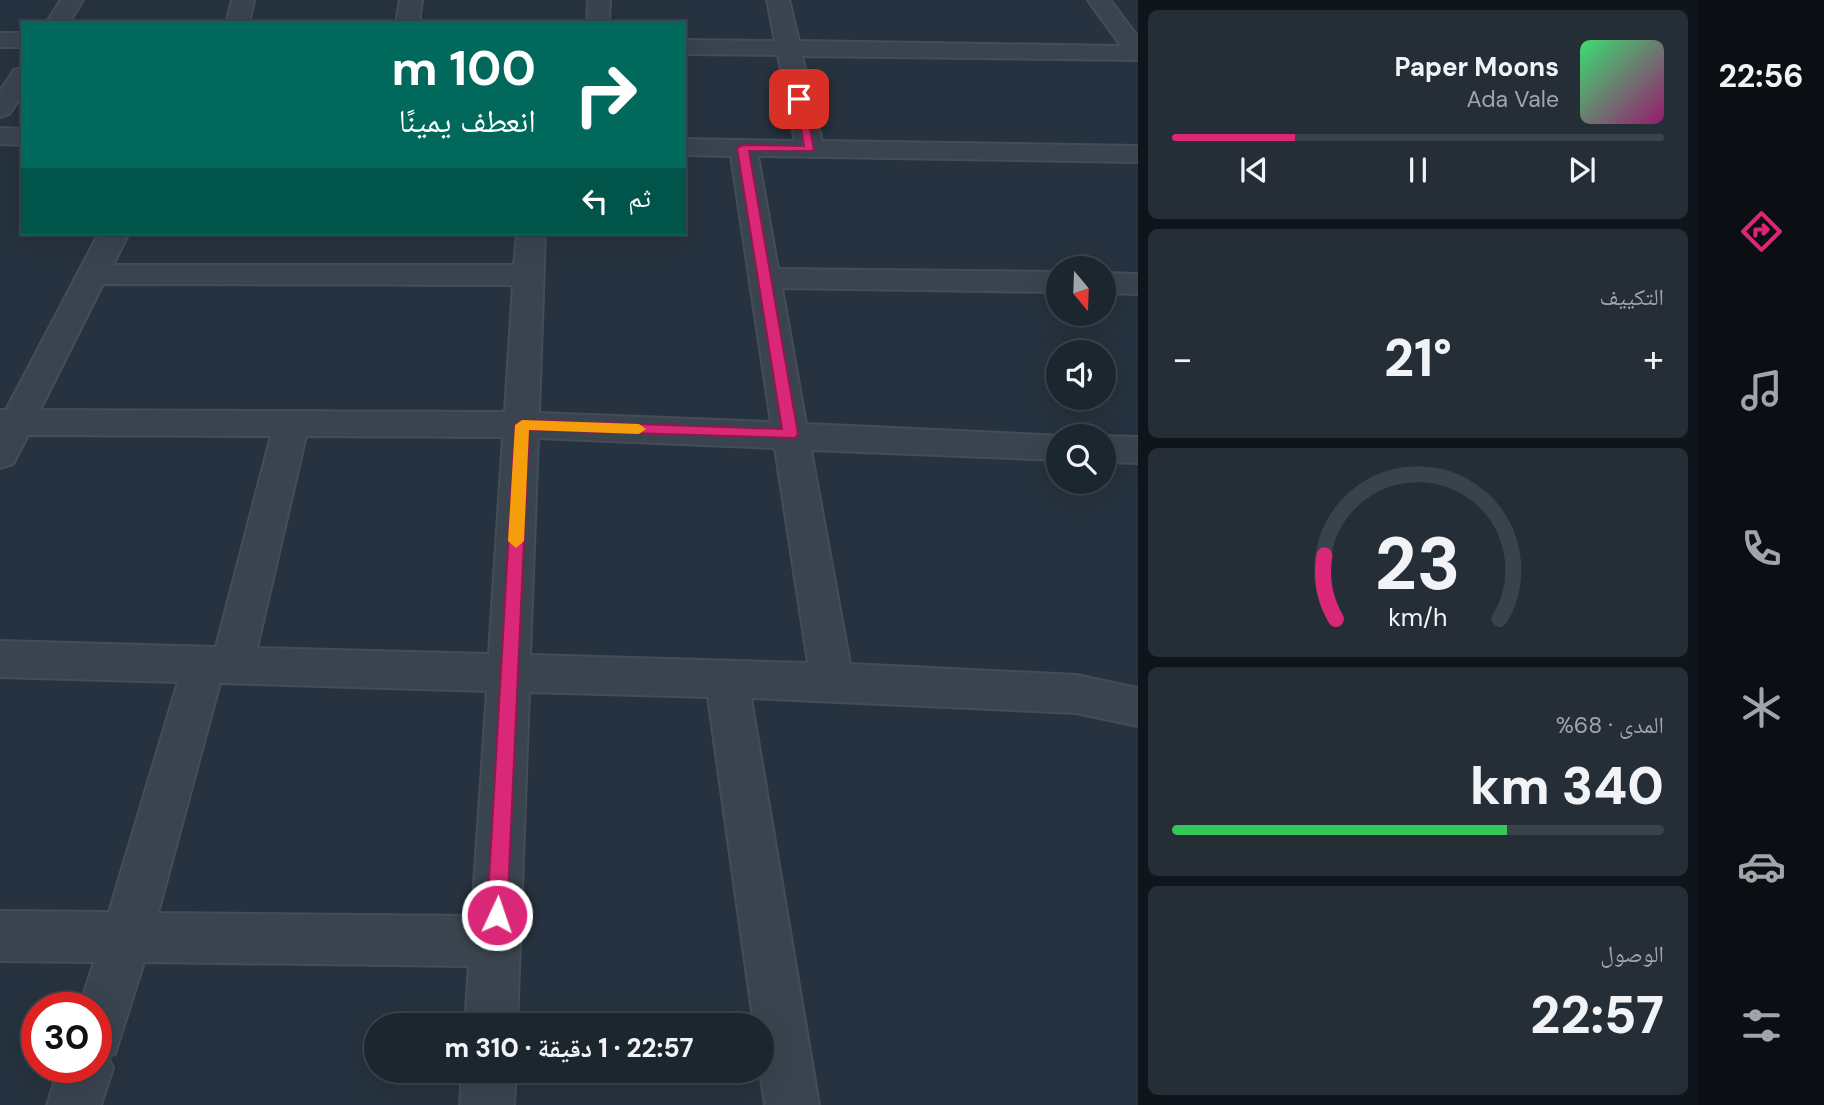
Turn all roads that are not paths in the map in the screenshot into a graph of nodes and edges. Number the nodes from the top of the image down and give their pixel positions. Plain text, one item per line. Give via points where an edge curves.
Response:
1 (72, 0) edge
2 (243, 0) edge
3 (411, 0) edge
4 (599, 0) edge
5 (778, 0) edge
6 (1099, 0) edge
7 (58, 21) edge
8 (238, 21) edge
9 (407, 21) edge
10 (598, 21) edge
11 (0, 40) edge
12 (21, 40) edge
13 (686, 47) edge
14 (789, 48) junction
15 (1138, 53) edge
16 (21, 78) edge
17 (0, 109) edge
18 (0, 136) edge
19 (21, 137) edge
20 (686, 147) edge
21 (743, 148) junction
22 (810, 149) junction
23 (1138, 154) edge
24 (113, 235) edge
25 (531, 235) edge
26 (93, 274) junction
27 (529, 275) junction
28 (763, 278) junction
29 (1046, 282) edge
30 (1116, 283) edge
31 (1138, 284) edge
32 (9, 422) edge
33 (292, 424) junction
34 (522, 425) junction
35 (790, 434) junction
36 (1046, 446) edge
37 (1116, 449) edge
38 (1138, 450) edge
39 (0, 455) edge
40 (0, 659) edge
41 (218, 665) junction
42 (509, 673) junction
43 (727, 681) junction
44 (832, 682) junction
45 (1138, 707) edge
46 (0, 936) edge
47 (127, 937) junction
48 (495, 942) junction
49 (110, 992) edge
50 (492, 1013) edge
51 (81, 1083) edge
52 (488, 1083) edge
53 (74, 1105) edge
54 (487, 1105) edge
55 (792, 1105) edge

1 - 7 street
2 - 8 street
3 - 9 street
4 - 10 street
5 - 14 street
6 - 15 street
11 - 12 street
13 - 14 street
14 - 15 street
14 - 22 street
16 - 17 street
18 - 19 street
20 - 21 street
21 - 22 street
21 - 28 street
22 - 23 street
24 - 26 street
25 - 27 street
26 - 27 street
26 - 32 street
27 - 34 street
28 - 29 street
28 - 35 street
30 - 31 street
32 - 33 street
32 - 39 street
33 - 34 street
33 - 41 street
34 - 35 street
34 - 42 street
35 - 36 street
35 - 44 street
37 - 38 street
40 - 41 street
41 - 42 street
41 - 47 street
42 - 43 street
42 - 48 street
43 - 44 street
43 - 55 street
44 - 45 street via 1076,694
46 - 47 street
47 - 48 street
47 - 49 street
48 - 50 street
51 - 53 street
52 - 54 street

